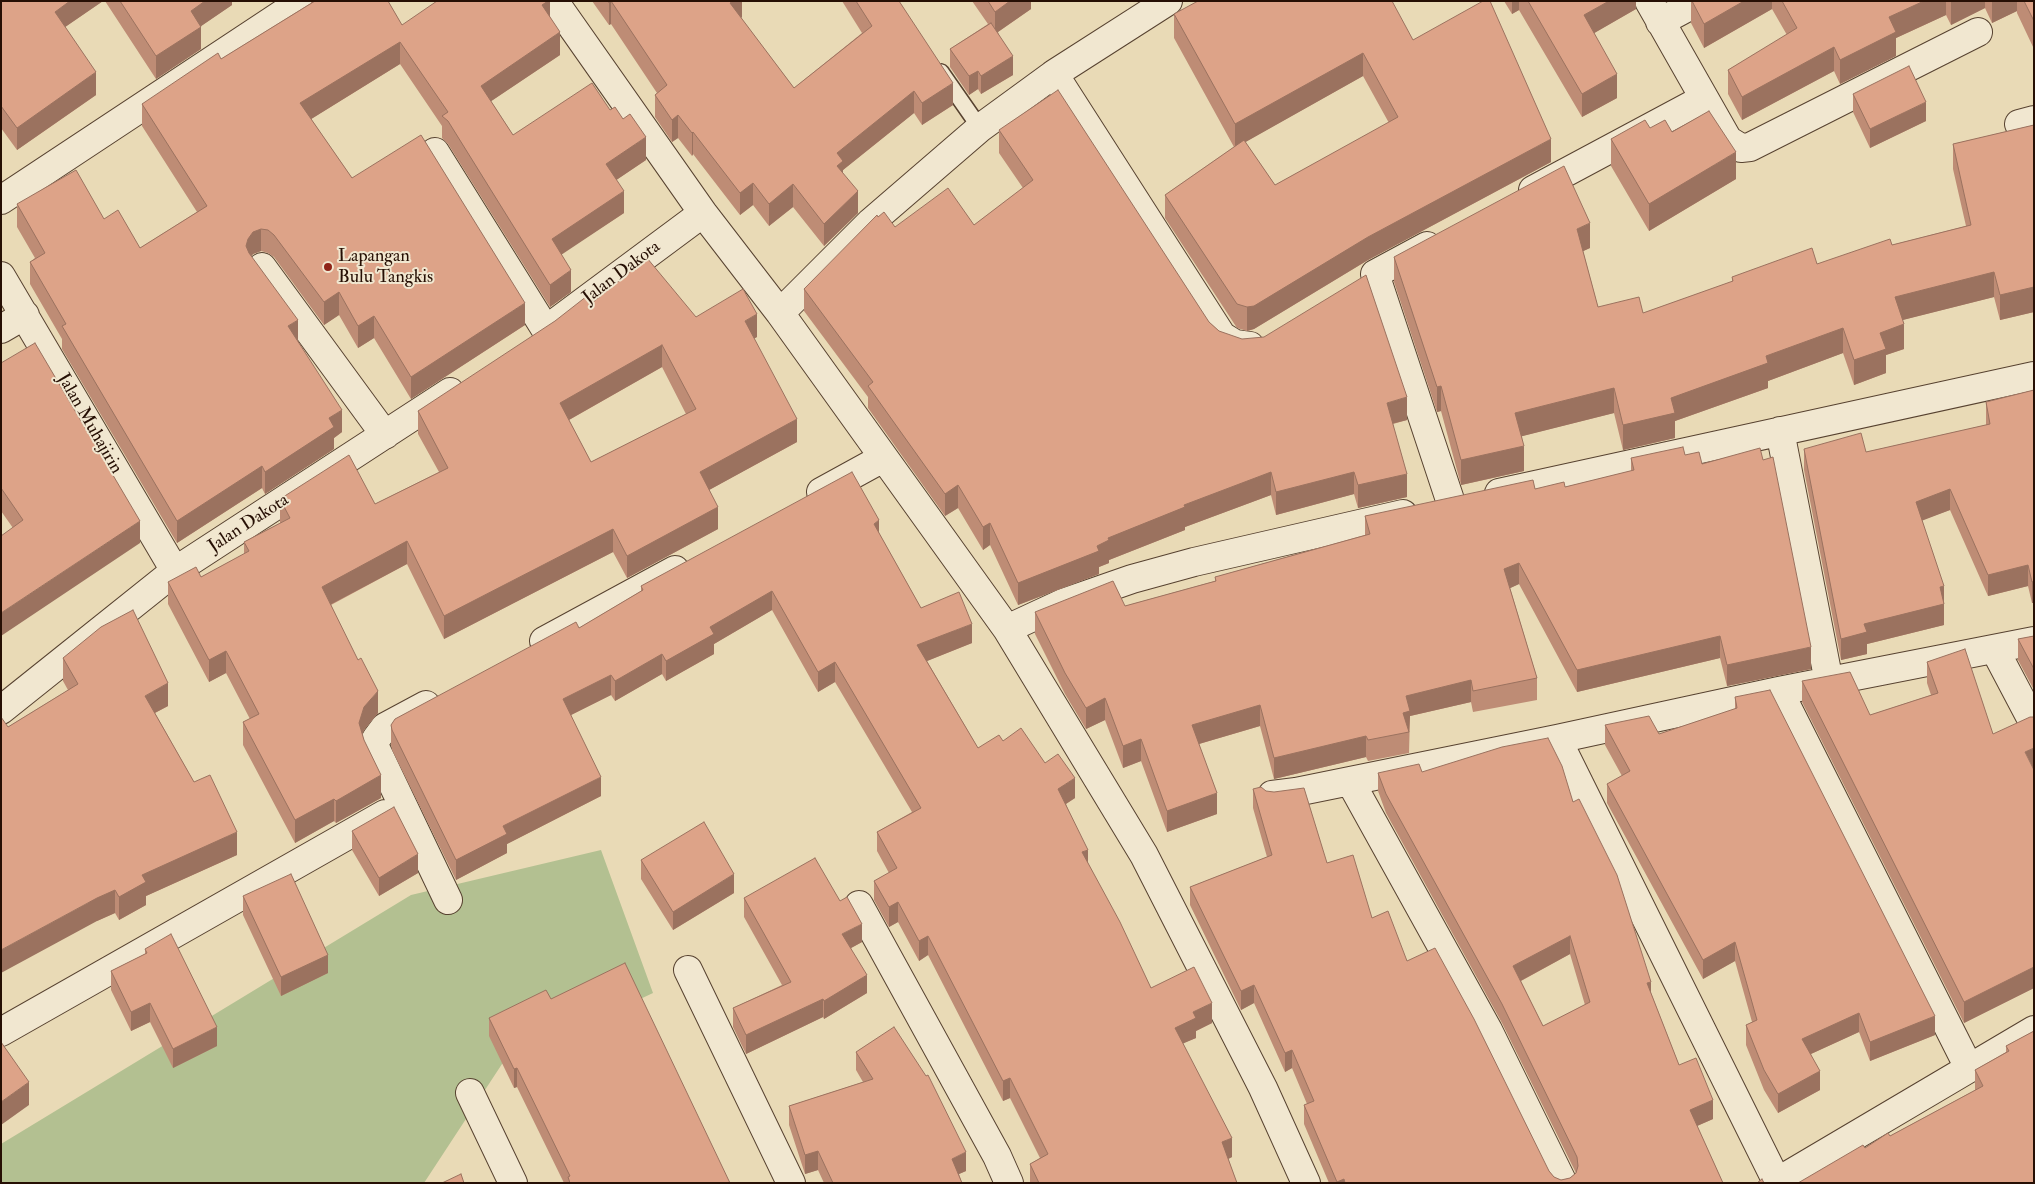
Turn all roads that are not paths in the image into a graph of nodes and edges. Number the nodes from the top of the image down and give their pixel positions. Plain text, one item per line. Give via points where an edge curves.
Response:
1 (302, 1) edge
2 (554, 1) edge
3 (1699, 1) edge
4 (1150, 6) edge
5 (1654, 12) edge
6 (1978, 32) dead end
7 (935, 62) edge
8 (1054, 74) junction
9 (1703, 99) junction
10 (980, 128) junction
11 (435, 152) dead end
12 (1, 200) edge
13 (1513, 200) edge
14 (703, 213) junction
15 (1452, 233) edge
16 (262, 267) edge
17 (1375, 274) junction
18 (1, 276) edge
19 (1350, 289) edge
20 (780, 313) junction
21 (25, 315) junction
22 (1, 329) edge
23 (546, 330) junction
24 (1277, 334) edge
25 (522, 346) edge
26 (2034, 376) edge
27 (474, 377) edge
28 (1780, 431) junction
29 (386, 435) junction
30 (883, 458) junction
31 (1451, 504) junction
32 (796, 505) edge
33 (700, 557) edge
34 (175, 572) junction
35 (1007, 629) junction
36 (2034, 641) edge
37 (1995, 650) junction
38 (524, 652) edge
39 (1829, 682) junction
40 (1779, 691) junction
41 (446, 694) edge
42 (1, 710) edge
43 (2034, 724) edge
44 (1557, 740) junction
45 (1350, 780) junction
46 (1272, 795) edge
47 (401, 804) junction
48 (448, 900) dead end
49 (859, 905) dead end
50 (688, 970) dead end
51 (2034, 1030) edge
52 (1, 1032) edge
53 (1969, 1068) junction
54 (470, 1093) dead end
55 (1776, 1182) edge
56 (513, 1183) edge
57 (791, 1183) edge
58 (1009, 1183) edge
59 (1306, 1183) edge
60 (1563, 1183) edge

1 - 12 street
2 - 14 street
3 - 5 street
4 - 8 street
5 - 9 street
6 - 9 street via 1750,147 1741,148 1728,140
7 - 10 lane
8 - 10 street
8 - 24 street via 1222,336 1246,347 1260,344
9 - 13 street
10 - 20 street via 871,222
11 - 23 street
14 - 20 street
14 - 23 street, Jalan Dakota
15 - 17 street
16 - 29 street
17 - 19 street
17 - 31 street
18 - 21 street, Jalan Muhajirin
20 - 30 street
21 - 22 street
21 - 34 street, Jalan Muhajirin
23 - 25 street, Jalan Dakota
26 - 28 street
27 - 29 street, Jalan Dakota
28 - 31 street
28 - 39 street
29 - 34 street, Jalan Dakota
30 - 32 street
30 - 35 street
31 - 35 street via 1132,579 1062,603
33 - 38 street
34 - 42 street, Jalan Dakota
35 - 59 street via 1144,855 1264,1088
36 - 37 street
37 - 39 street
37 - 43 street
39 - 40 street
40 - 44 street
40 - 53 street
41 - 47 street via 385,727 376,739 378,756
44 - 45 street
44 - 55 street
45 - 46 street
45 - 60 street via 1488,1030
47 - 48 street
47 - 52 street
49 - 58 street via 998,1156
50 - 57 street
51 - 53 street
53 - 55 street
54 - 56 street

